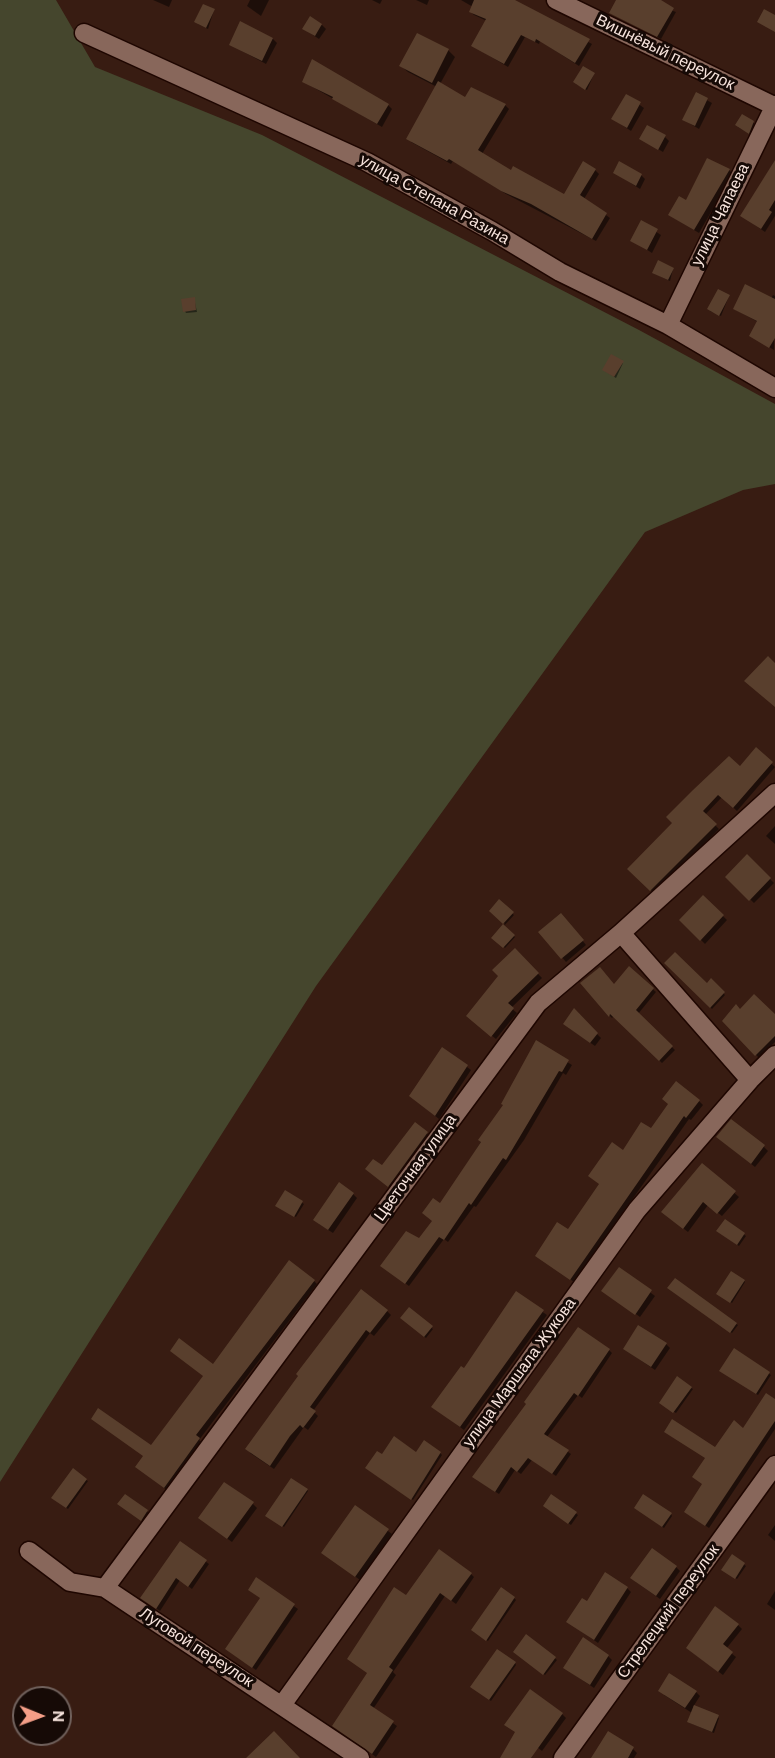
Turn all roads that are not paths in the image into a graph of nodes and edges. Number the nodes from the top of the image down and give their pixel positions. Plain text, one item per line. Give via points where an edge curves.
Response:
1 (556, 0) edge
2 (84, 33) dead end
3 (775, 106) edge
4 (668, 325) junction
5 (775, 388) edge
6 (775, 793) edge
7 (621, 933) junction
8 (775, 1055) edge
9 (750, 1080) junction
10 (775, 1465) edge
11 (29, 1551) dead end
12 (105, 1588) junction
13 (282, 1705) junction
14 (360, 1758) edge
15 (563, 1758) edge

1 - 3 street, Вишнёвый переулок
2 - 4 street, улица Степана Разина via 366,162 560,272
3 - 4 street, улица Чапаева
4 - 5 street, улица Степана Разина
6 - 7 street, Цветочная улица
7 - 9 street
7 - 12 street, Цветочная улица via 538,1003
8 - 9 street, улица Маршала Жукова
9 - 13 street, улица Маршала Жукова via 636,1210
10 - 15 street, Стрелецкий переулок
11 - 12 street, Луговой переулок via 70,1582
12 - 13 street, Луговой переулок
13 - 14 street, Луговой переулок

